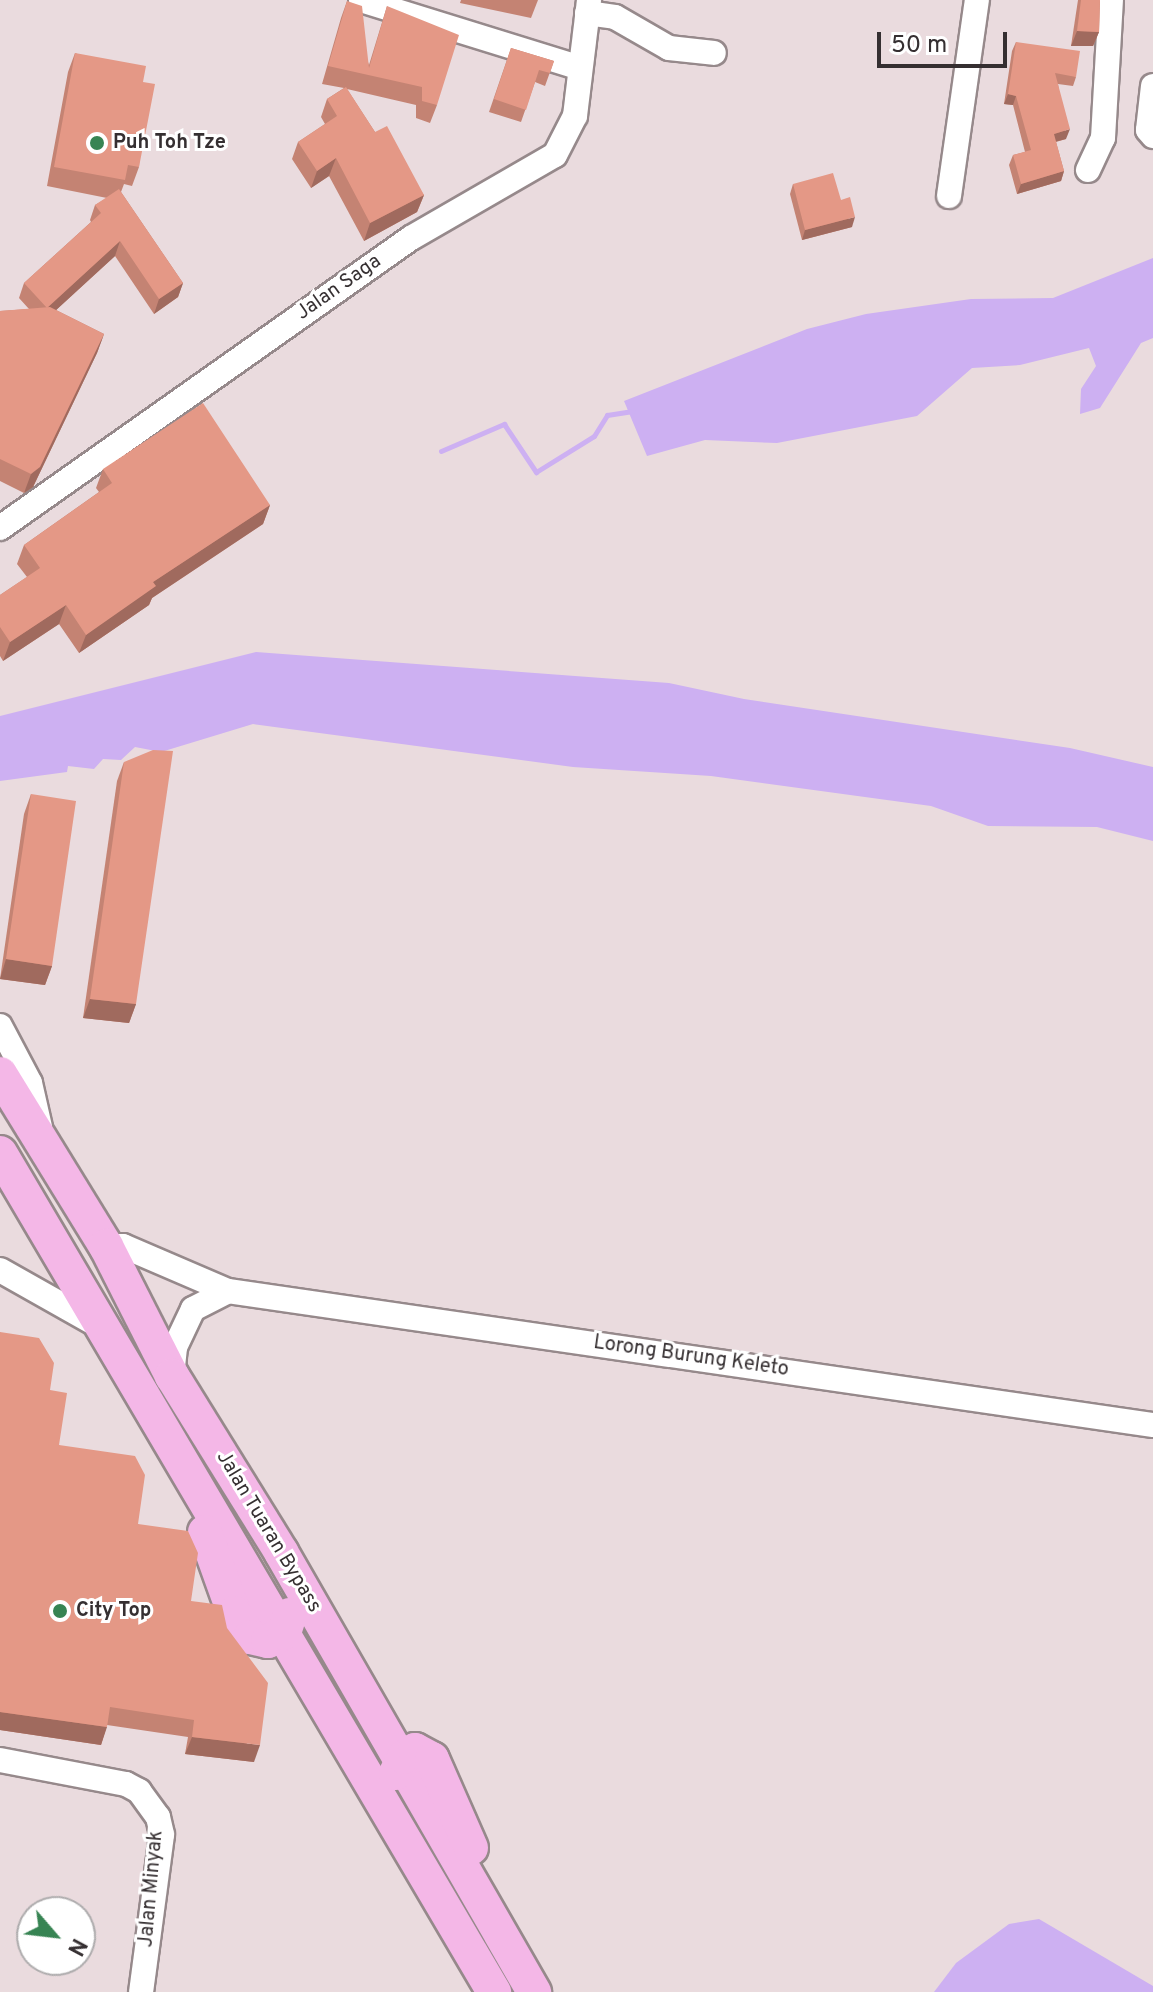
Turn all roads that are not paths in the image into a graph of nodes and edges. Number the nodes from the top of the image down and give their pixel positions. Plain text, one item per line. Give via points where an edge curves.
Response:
1 (361, 0) edge
2 (977, 0) edge
3 (1111, 0) edge
4 (588, 6) edge
5 (714, 53) dead end
6 (580, 68) junction
7 (1153, 86) edge
8 (1153, 136) edge
9 (1088, 170) dead end
10 (949, 196) dead end
11 (0, 528) edge
12 (0, 1026) edge
13 (0, 1074) edge
14 (43, 1144) junction
15 (0, 1153) edge
16 (0, 1179) edge
17 (106, 1246) junction
18 (0, 1270) edge
19 (228, 1291) junction
20 (109, 1331) junction
21 (172, 1376) junction
22 (1153, 1425) edge
23 (284, 1633) junction
24 (0, 1760) edge
25 (402, 1760) junction
26 (401, 1835) junction
27 (141, 1992) edge
28 (494, 1992) edge
29 (534, 1992) edge

1 - 6 street
2 - 10 street
3 - 9 street via 1103,138
4 - 5 street via 669,48
4 - 6 street, Jalan Saga
6 - 11 street, Jalan Saga via 572,127 555,155 411,238
7 - 8 street via 1148,130
12 - 14 street via 30,1083
13 - 14 highway, Jalan Tuaran Bypass
14 - 17 highway, Jalan Tuaran Bypass
15 - 20 highway, Jalan Tuaran Bypass
16 - 20 street via 51,1257
17 - 19 street, Lorong Burung Keleto via 123,1246
17 - 21 highway, Jalan Tuaran Bypass
18 - 20 street
19 - 21 street via 193,1309 175,1347
19 - 22 street, Lorong Burung Keleto
20 - 23 highway, Jalan Tuaran Bypass
21 - 23 highway via 181,1412 283,1589 290,1613
21 - 25 highway, Jalan Tuaran Bypass
23 - 26 highway, Jalan Tuaran Bypass
24 - 27 street, Jalan Minyak via 126,1784 139,1791 158,1817 162,1835
25 - 26 highway via 393,1782
25 - 29 highway, Jalan Tuaran Bypass
26 - 28 highway, Jalan Tuaran Bypass

